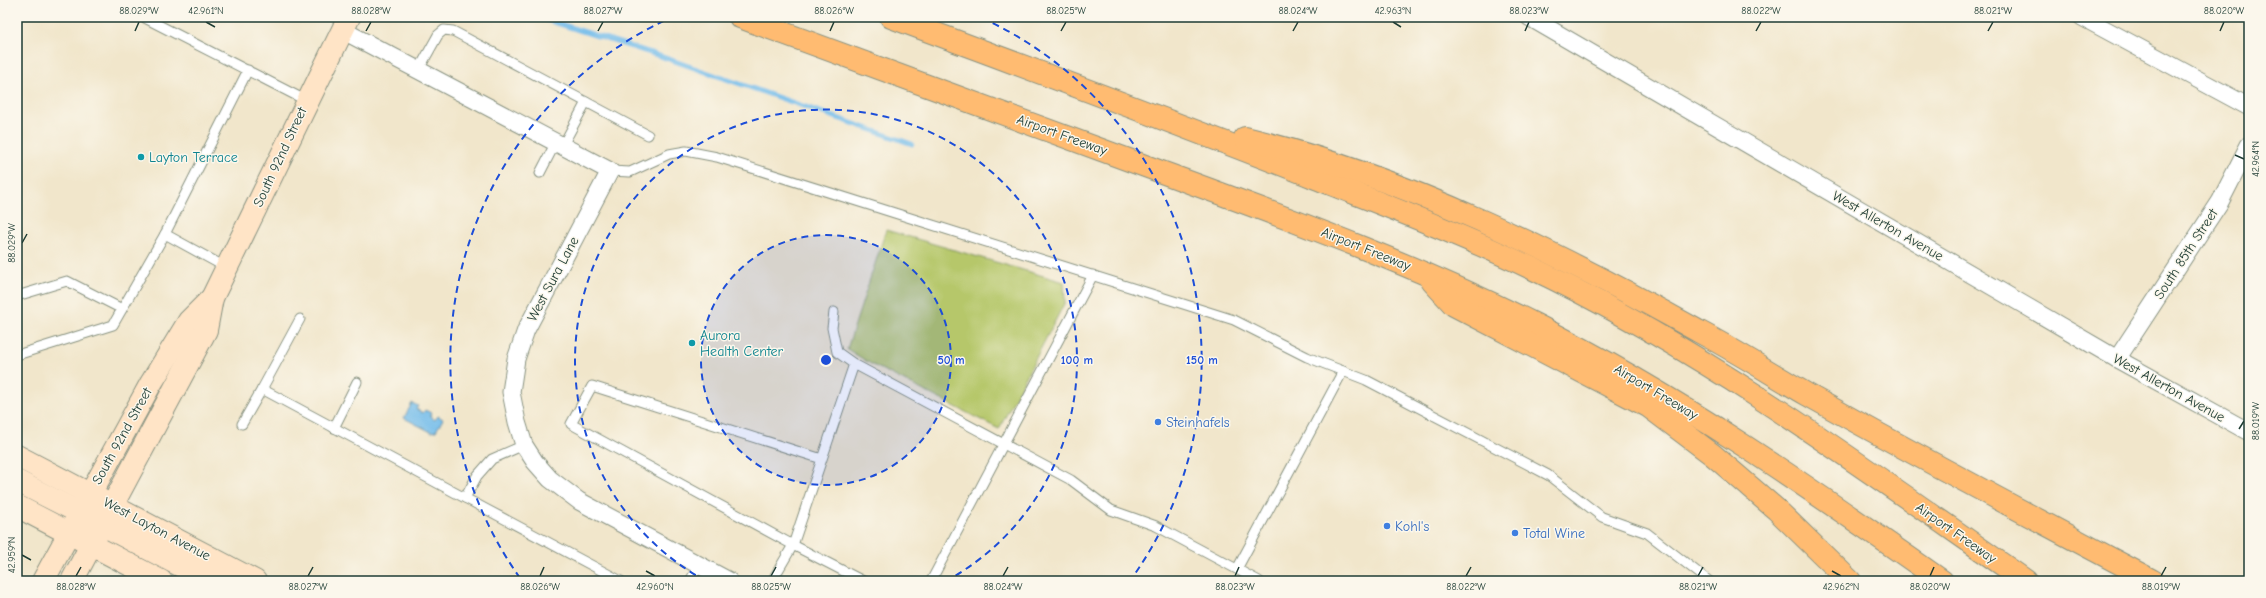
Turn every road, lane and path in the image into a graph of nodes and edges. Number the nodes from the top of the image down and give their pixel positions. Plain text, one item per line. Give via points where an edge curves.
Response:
1 (143, 17) edge
2 (740, 17) edge
3 (891, 17) edge
4 (1529, 17) edge
5 (2082, 17) edge
6 (346, 24) edge
7 (248, 70) junction
8 (418, 71) junction
9 (307, 101) junction
10 (586, 102) junction
11 (2249, 107) edge
12 (1166, 119) junction
13 (648, 135) dead end
14 (559, 144) junction
15 (2249, 144) edge
16 (610, 171) junction
17 (540, 173) dead end
18 (165, 234) junction
19 (227, 268) junction
20 (1424, 273) junction
21 (1093, 275) junction
22 (17, 296) edge
23 (212, 298) junction
24 (122, 309) junction
25 (834, 312) dead end
26 (300, 319) dead end
27 (17, 355) edge
28 (2117, 359) junction
29 (854, 364) junction
30 (1343, 371) junction
31 (357, 382) dead end
32 (262, 389) junction
33 (242, 424) dead end
34 (334, 428) junction
35 (2249, 432) edge
36 (1003, 444) junction
37 (524, 445) junction
38 (17, 456) edge
39 (822, 459) junction
40 (17, 481) edge
41 (90, 494) junction
42 (465, 498) junction
43 (17, 506) edge
44 (113, 506) junction
45 (80, 513) junction
46 (103, 525) junction
47 (69, 533) junction
48 (92, 545) junction
49 (793, 545) junction
50 (699, 565) junction
51 (1237, 570) junction
52 (43, 581) edge
53 (72, 581) edge
54 (161, 581) edge
55 (215, 581) edge
56 (255, 581) edge
57 (621, 581) edge
58 (690, 581) edge
59 (729, 581) edge
60 (772, 581) edge
61 (863, 581) edge
62 (931, 581) edge
63 (1259, 581) edge
64 (1708, 581) edge
65 (1850, 581) edge
66 (1942, 581) edge
67 (2026, 581) edge
68 (2153, 581) edge

1 - 7 lane
2 - 20 highway, Airport Freeway via 1323,231
3 - 12 highway, Airport Freeway
4 - 28 street, West Allerton Avenue
5 - 11 street
6 - 8 street
6 - 9 main road, South 92nd Street
7 - 9 lane
7 - 18 lane
8 - 10 lane via 438,35 444,30 453,31
8 - 14 street
9 - 19 main road, South 92nd Street
10 - 13 lane
10 - 14 lane
12 - 67 highway, Airport Freeway via 1455,233 1552,277 1710,366 1808,428
12 - 68 highway via 1296,150 1458,211 1539,248 1632,294 1956,477
14 - 16 street
14 - 17 lane
15 - 28 street, South 85th Street via 2220,202
16 - 21 lane via 630,172 668,154 686,151 717,157
16 - 37 street, West Sura Lane via 526,330 516,359 511,392
18 - 19 lane
18 - 24 lane
19 - 23 main road, South 92nd Street
20 - 65 highway via 1454,305 1648,406 1713,455 1777,510
20 - 66 highway, Airport Freeway via 1531,322 1635,378 1758,455
21 - 30 lane via 1234,320 1307,357
21 - 36 lane
22 - 24 lane via 67,281
23 - 41 main road, South 92nd Street via 189,321 150,385
23 - 44 main road, South 92nd Street via 206,330
24 - 27 lane via 113,326
25 - 29 lane via 832,328 837,352
26 - 32 lane
28 - 35 street, West Allerton Avenue
29 - 36 lane
29 - 39 lane
30 - 51 lane
30 - 64 lane via 1366,380 1548,475 1602,517 1647,533
31 - 34 lane
32 - 33 lane
32 - 34 lane
34 - 42 lane
36 - 51 lane via 1071,480 1110,510 1156,526
36 - 62 lane
37 - 42 lane via 492,459 477,476
37 - 50 street, West Sura Lane via 550,479 579,501
38 - 41 main road, West Layton Avenue
39 - 49 lane
39 - 49 lane via 592,386 572,424
40 - 45 main road
41 - 44 main road, West Layton Avenue
41 - 45 main road, South 92nd Street
42 - 57 lane
43 - 47 main road
44 - 45 main road via 100,513
44 - 46 main road, South 92nd Street
44 - 56 main road, West Layton Avenue
45 - 47 main road, South 92nd Street
46 - 47 main road via 89,524
46 - 48 main road, South 92nd Street
46 - 55 main road via 204,578
47 - 48 main road
47 - 52 main road, South 92nd Street
48 - 53 main road, South 92nd Street
48 - 54 main road
49 - 60 lane
49 - 61 lane
50 - 58 lane
50 - 59 street, West Sura Lane
51 - 63 lane

